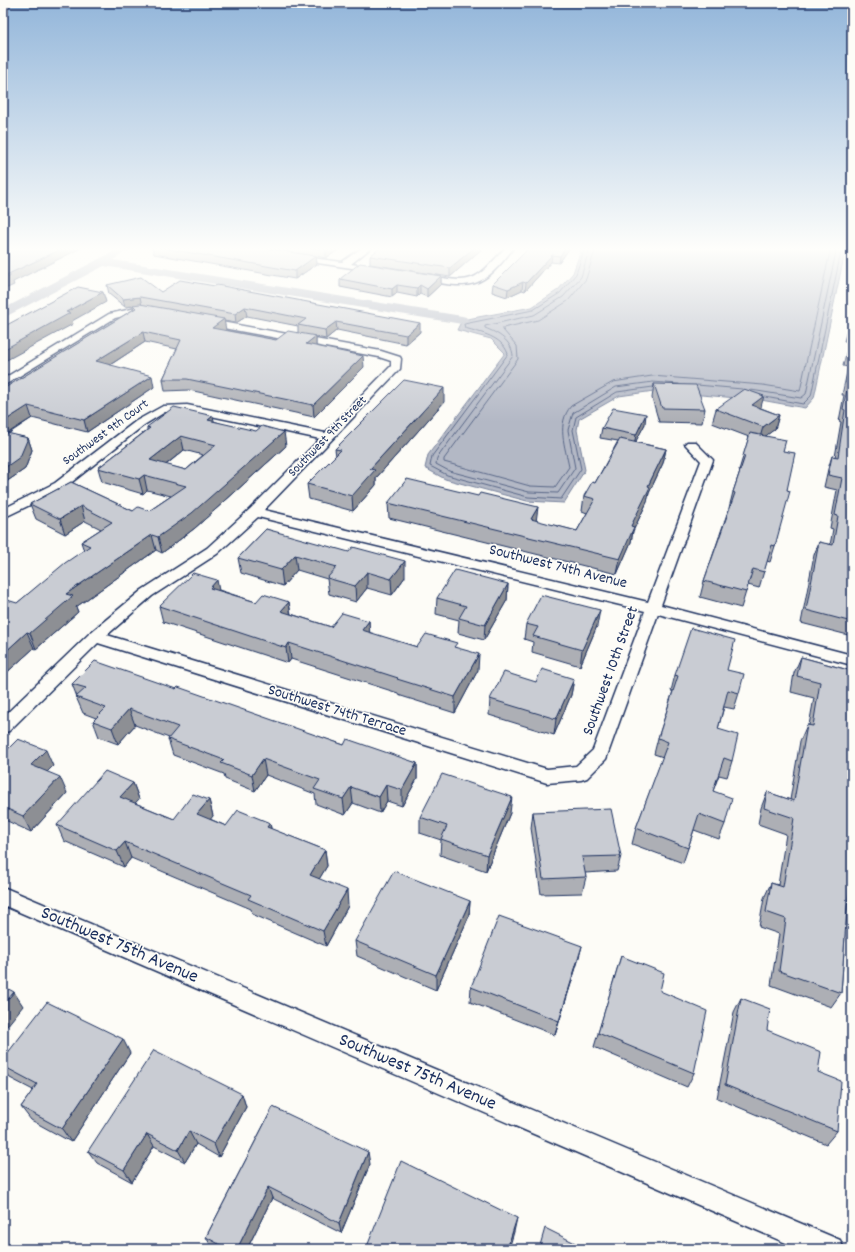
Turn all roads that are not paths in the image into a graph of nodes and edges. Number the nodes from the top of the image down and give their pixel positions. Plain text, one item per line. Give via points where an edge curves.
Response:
1 (165, 314) edge
2 (196, 320) edge
3 (3, 384) edge
4 (328, 437) junction
5 (691, 444) dead end
6 (255, 512) junction
7 (3, 514) edge
8 (653, 608) junction
9 (95, 636) junction
10 (852, 660) edge
11 (3, 727) edge
12 (581, 773) joint
13 (3, 896) edge
14 (831, 1249) edge

1 - 3 street via 142,310 112,316
2 - 4 street, Southwest 9th Street via 381,354 396,359 396,366
4 - 6 street, Southwest 9th Street
4 - 7 street, Southwest 9th Court via 187,408 163,410 140,423 59,486
5 - 8 street, Southwest 10th Street via 707,460
6 - 8 street, Southwest 74th Avenue
6 - 9 street, Southwest 9th Street via 212,551 146,593
8 - 10 street, Southwest 74th Avenue
8 - 12 street, Southwest 10th Street via 600,754
9 - 11 street
9 - 12 street, Southwest 74th Terrace via 547,776
13 - 14 street, Southwest 75th Avenue

